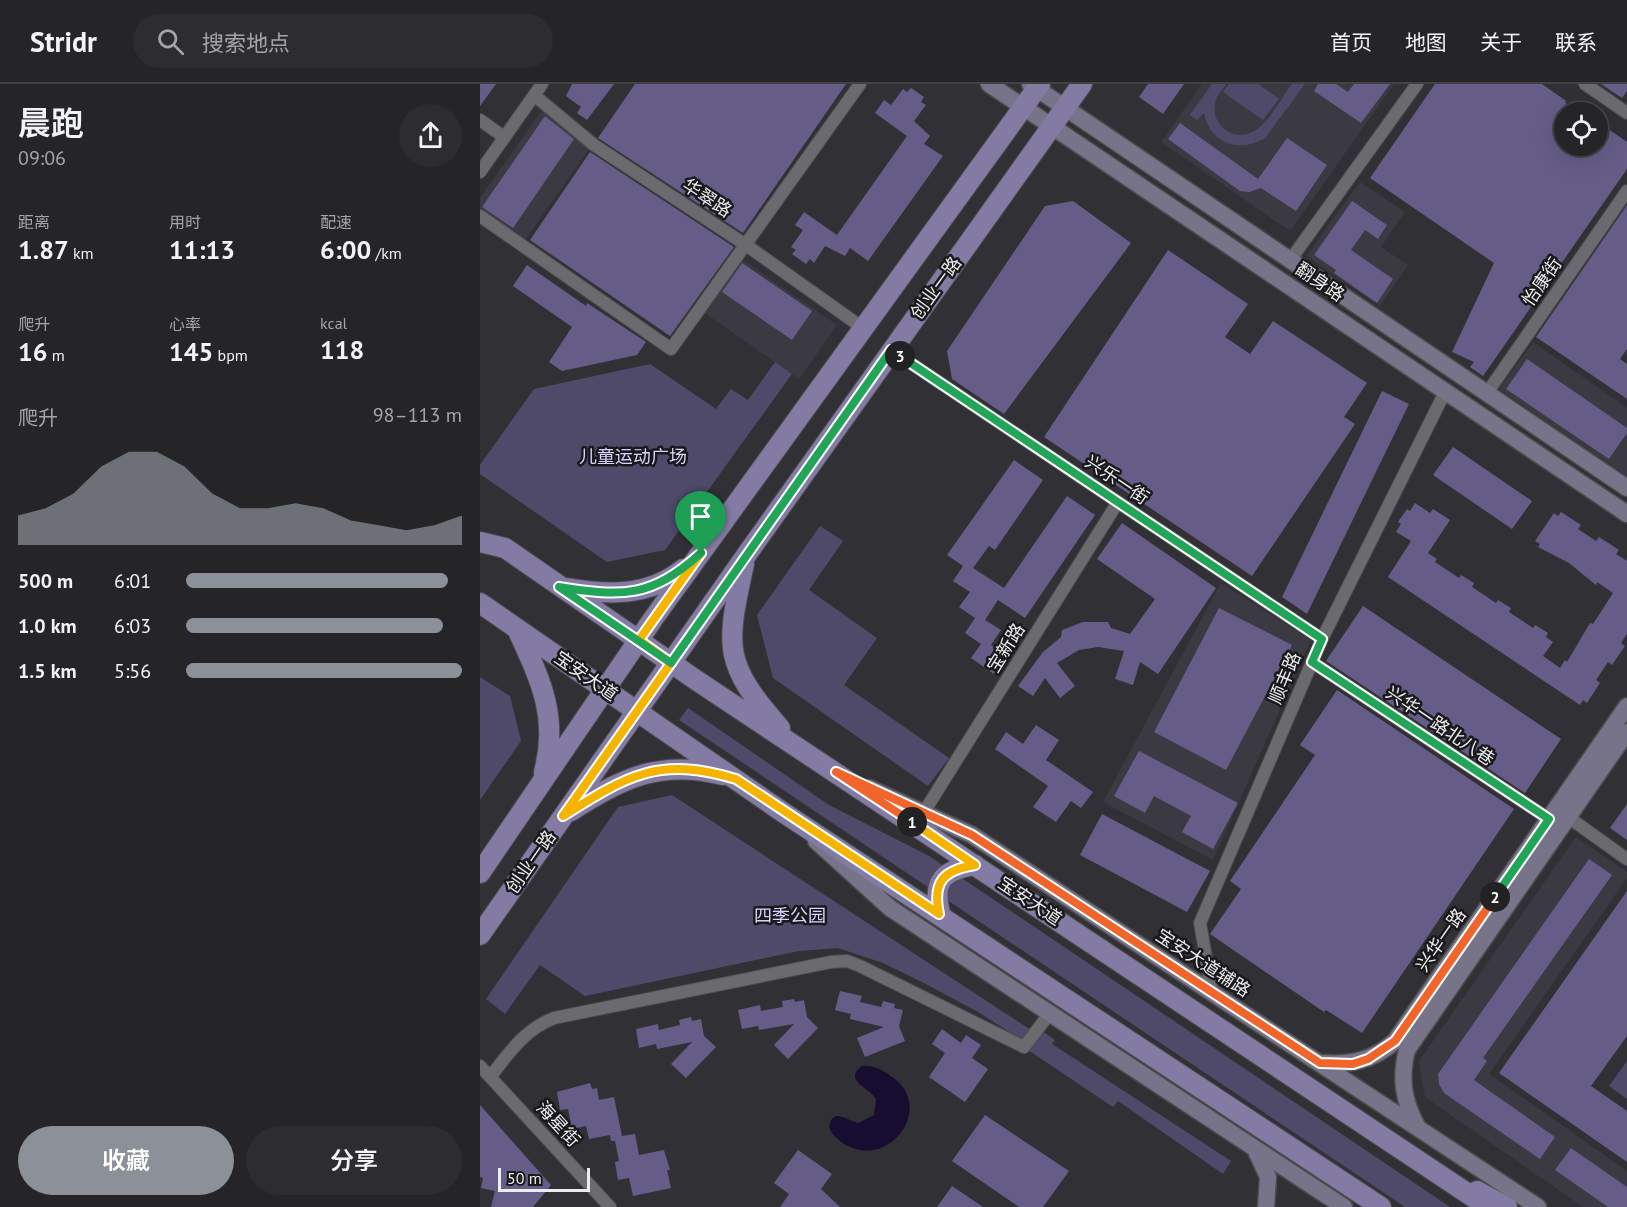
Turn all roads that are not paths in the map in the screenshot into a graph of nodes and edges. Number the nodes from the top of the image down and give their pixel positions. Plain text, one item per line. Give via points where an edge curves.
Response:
1 (542, 84) edge
2 (860, 84) edge
3 (989, 84) edge
4 (1082, 84) edge
5 (1417, 84) edge
6 (1585, 84) edge
7 (1036, 86) edge
8 (534, 95) junction
9 (1023, 108) junction
10 (1064, 109) junction
11 (1627, 114) edge
12 (480, 120) edge
13 (1051, 127) junction
14 (504, 137) junction
15 (480, 172) edge
16 (1627, 191) edge
17 (480, 216) edge
18 (746, 245) junction
19 (1291, 259) junction
20 (863, 328) junction
21 (891, 350) junction
22 (1446, 390) junction
23 (1487, 393) junction
24 (1627, 488) edge
25 (1119, 502) junction
26 (1627, 514) edge
27 (480, 542) edge
28 (701, 553) junction
29 (747, 554) junction
30 (559, 587) junction
31 (480, 603) edge
32 (480, 610) edge
33 (511, 625) junction
34 (1322, 639) junction
35 (639, 640) junction
36 (1312, 662) junction
37 (671, 663) junction
38 (604, 689) junction
39 (1627, 706) edge
40 (637, 711) junction
41 (1627, 732) edge
42 (796, 746) junction
43 (836, 772) junction
44 (736, 779) junction
45 (542, 782) junction
46 (924, 812) junction
47 (784, 813) junction
48 (563, 816) junction
49 (1568, 817) junction
50 (1549, 819) junction
51 (1627, 859) edge
52 (975, 865) junction
53 (480, 873) edge
54 (939, 914) junction
55 (480, 935) edge
56 (1212, 992) junction
57 (1050, 1013) junction
58 (1320, 1063) junction
59 (480, 1066) edge
60 (490, 1077) junction
61 (1418, 1127) junction
62 (1255, 1148) junction
63 (1404, 1150) junction
64 (1356, 1191) junction
65 (610, 1207) edge
66 (1266, 1207) edge
67 (1344, 1207) edge
68 (1374, 1207) edge
69 (1380, 1207) edge
70 (1488, 1207) edge
71 (1507, 1207) edge
72 (1538, 1207) edge

1 - 8 street
2 - 18 street
3 - 9 main road, 翻身路
4 - 10 main road, 创业一路
5 - 19 street
6 - 11 street
7 - 9 main road, 创业一路
7 - 10 main road, 翻身路
8 - 14 street
8 - 18 street, 华翠路 via 594,145
9 - 13 main road, 翻身路
9 - 20 main road, 创业一路
10 - 13 main road, 创业一路
10 - 19 main road, 翻身路
12 - 14 street
13 - 21 main road, 创业一路
13 - 22 main road, 翻身路
14 - 15 street
16 - 23 street, 怡康街
17 - 18 street via 671,349
18 - 20 street, 华翠路
19 - 23 main road, 翻身路
20 - 28 main road, 创业一路
21 - 25 street, 兴乐一街
21 - 29 main road, 创业一路
22 - 26 main road, 翻身路
22 - 34 street, 顺丰路
23 - 24 main road, 翻身路
25 - 34 street, 兴乐一街
25 - 46 street, 宝新路
27 - 30 main road, 宝安大道 via 505,548
28 - 30 main road via 667,580 634,591 596,593
28 - 35 main road, 创业一路
29 - 37 main road, 创业一路
29 - 42 main road via 730,633 733,654 738,672 751,693
30 - 35 main road, 宝安大道
31 - 33 main road, 宝安大道
32 - 33 main road
33 - 38 main road, 宝安大道
33 - 45 main road via 548,707 551,732
34 - 36 street, 顺丰路
35 - 37 main road, 宝安大道
35 - 38 main road, 创业一路
36 - 50 street, 兴华一路北八巷
36 - 56 street, 顺丰路 via 1200,923
37 - 40 main road, 创业一路
37 - 42 main road, 宝安大道
38 - 40 main road, 宝安大道
38 - 45 main road, 创业一路
39 - 50 main road, 兴华一路
40 - 44 main road, 宝安大道
40 - 48 main road, 创业一路
41 - 49 main road, 兴华一路
42 - 43 main road, 宝安大道
43 - 46 main road, 宝安大道辅路
43 - 52 main road, 宝安大道
44 - 47 main road, 宝安大道
44 - 48 main road via 686,768 649,772 615,784
45 - 53 main road, 创业一路
46 - 56 main road, 宝安大道辅路 via 972,835
47 - 54 main road, 宝安大道
47 - 57 main road via 872,894
48 - 55 main road, 创业一路
49 - 50 street
49 - 51 street
49 - 61 main road, 兴华一路 via 1407,1050 1402,1082
50 - 58 main road, 兴华一路 via 1395,1041 1353,1064
52 - 54 main road via 958,867 938,884
52 - 63 main road, 宝安大道
54 - 64 main road, 宝安大道
56 - 58 main road, 宝安大道辅路
57 - 60 street via 1024,1047 860,966 847,961 831,962 554,1018 524,1035
57 - 62 main road
58 - 61 main road, 宝安大道辅路
59 - 60 street, 海星街
60 - 65 street, 海星街
61 - 72 main road, 宝安大道辅路
62 - 66 main road via 1268,1177
62 - 67 main road
63 - 70 main road, 宝安大道
63 - 71 main road
64 - 68 main road
64 - 69 main road, 宝安大道

